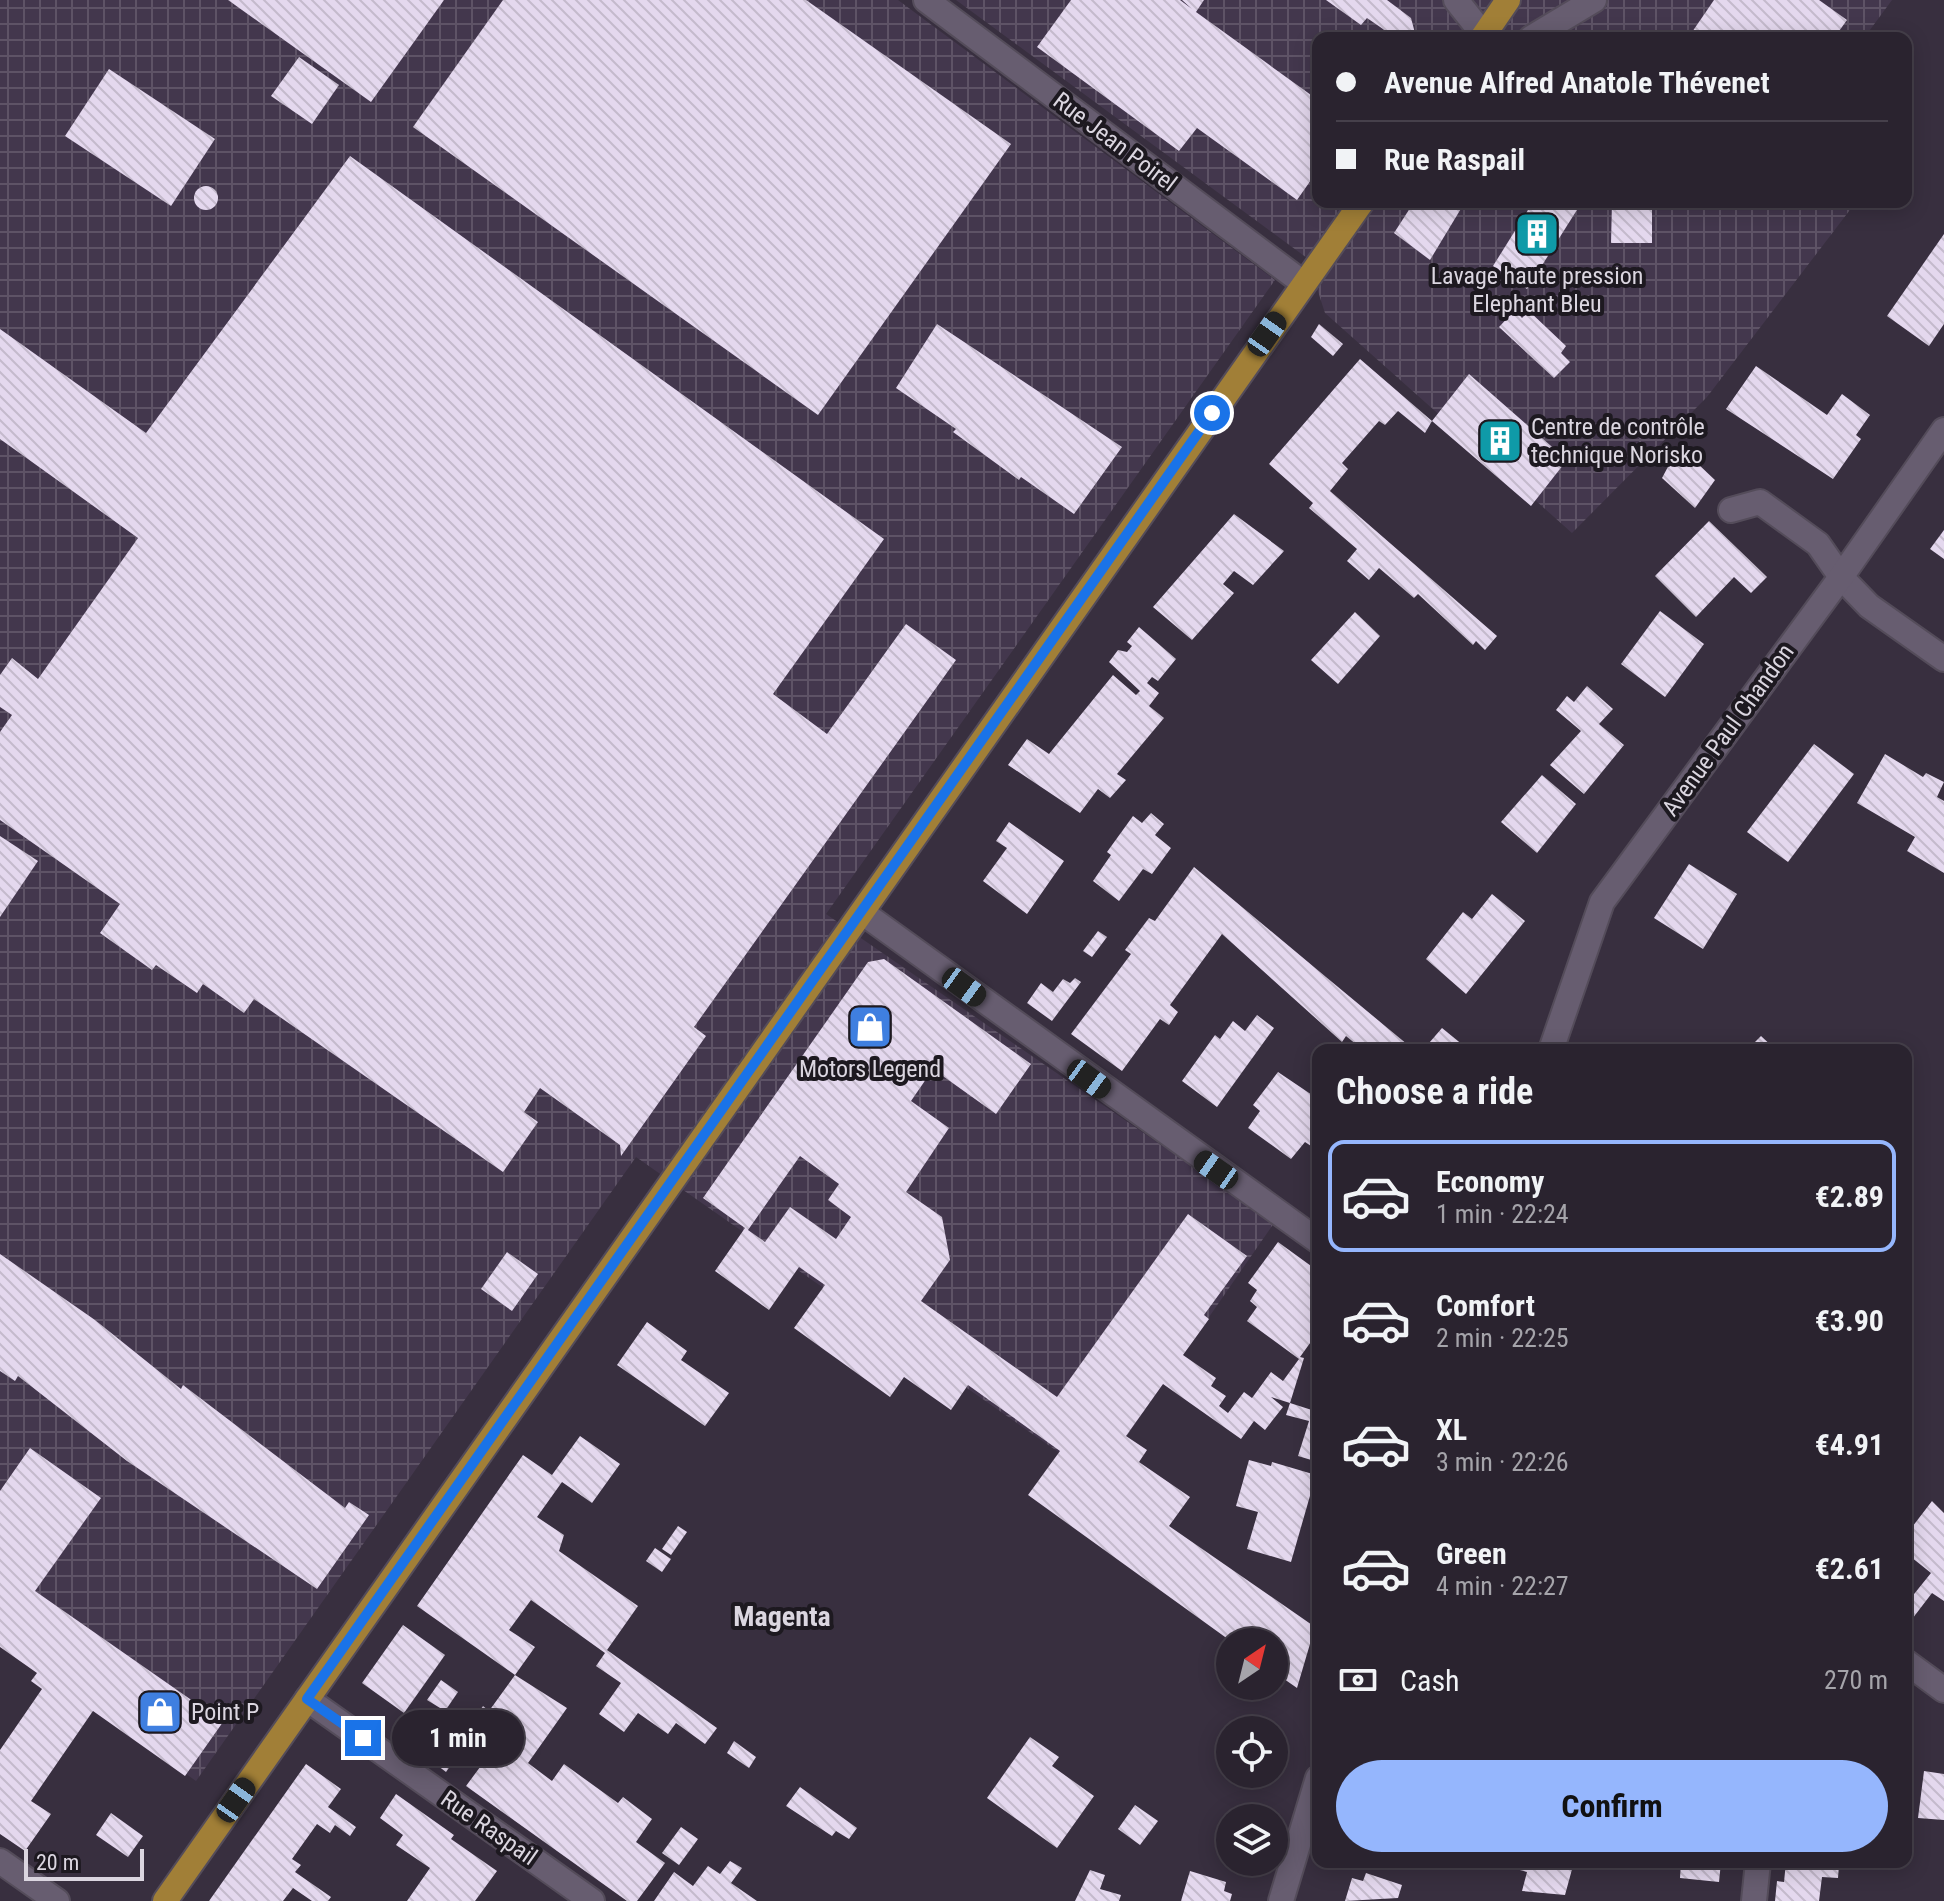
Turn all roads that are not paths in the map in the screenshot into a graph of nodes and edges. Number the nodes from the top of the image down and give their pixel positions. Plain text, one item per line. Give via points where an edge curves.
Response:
1 (926, 0) edge
2 (1456, 0) edge
3 (1508, 0) edge
4 (1594, 0) edge
5 (1479, 32) edge
6 (1487, 32) edge
7 (1541, 32) edge
8 (1358, 208) edge
9 (1303, 283) junction
10 (1944, 430) edge
11 (1731, 510) dead end
12 (1841, 577) junction
13 (1944, 659) edge
14 (863, 913) junction
15 (1553, 1044) edge
16 (1312, 1237) edge
17 (1912, 1666) edge
18 (1944, 1690) edge
19 (307, 1699) junction
20 (1312, 1798) edge
21 (0, 1861) edge
22 (1757, 1868) edge
23 (57, 1901) edge
24 (165, 1901) edge
25 (592, 1901) edge
26 (1281, 1901) edge
27 (1754, 1901) edge

1 - 9 street, Rue Jean Poirel
2 - 5 street
3 - 6 main road
4 - 7 street
8 - 9 main road
9 - 14 main road
10 - 12 street, Avenue Paul Chandon
11 - 12 street via 1760,502 1818,544
12 - 13 street via 1869,606
12 - 15 street, Avenue Paul Chandon via 1602,902
14 - 16 street
14 - 19 main road
17 - 18 street
19 - 24 main road
19 - 25 street, Rue Raspail
20 - 26 street
21 - 23 street
22 - 27 street

